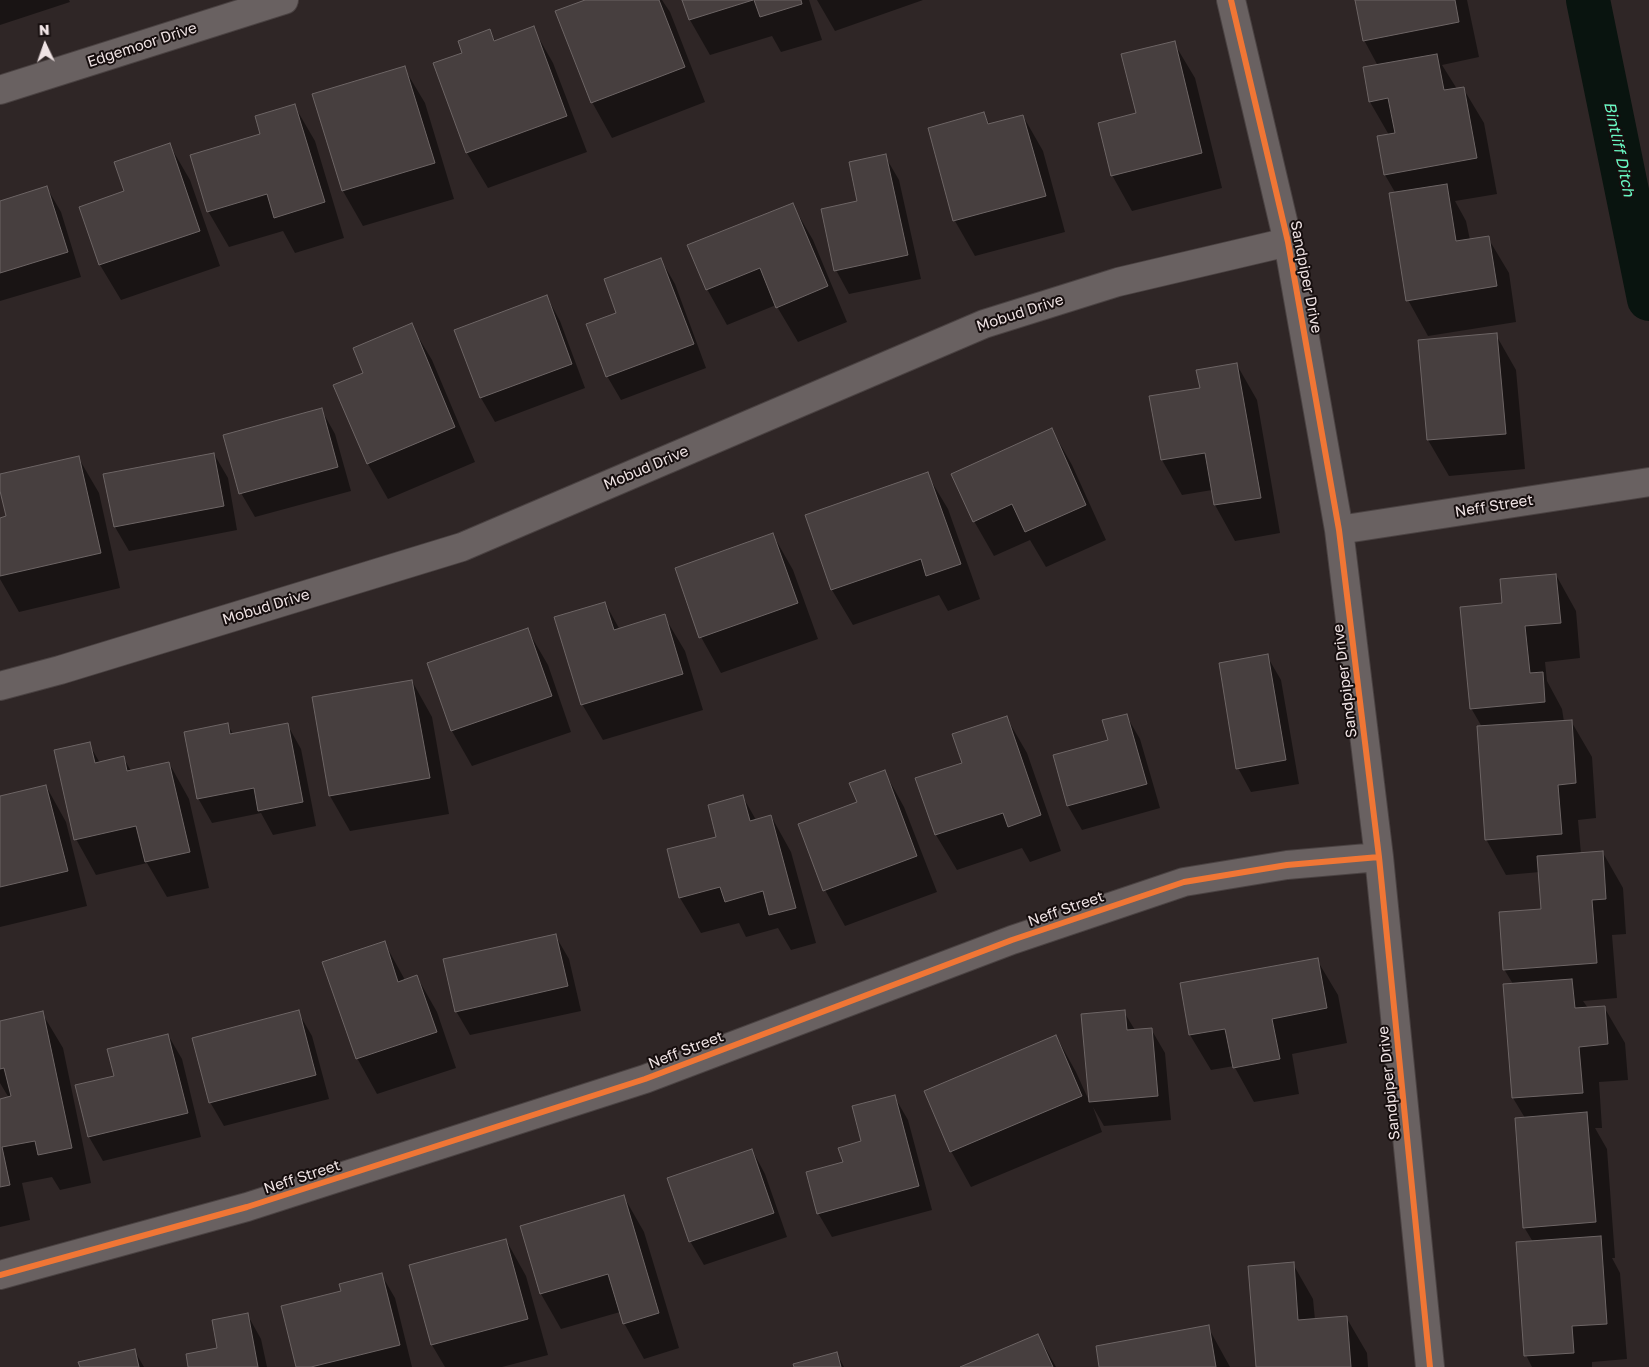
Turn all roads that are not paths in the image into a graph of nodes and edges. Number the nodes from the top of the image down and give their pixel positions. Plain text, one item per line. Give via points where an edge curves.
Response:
1 (284, 0) edge
2 (1231, 0) edge
3 (0, 90) edge
4 (1288, 242) junction
5 (1643, 483) edge
6 (1339, 530) junction
7 (0, 686) edge
8 (1379, 857) junction
9 (0, 1275) edge
10 (1430, 1367) edge

1 - 3 street, Edgemoor Drive
2 - 4 street, Sandpiper Drive
4 - 6 street, Sandpiper Drive
4 - 7 street, Mobud Drive via 1118,282 984,324 462,547
5 - 6 street, Neff Street
6 - 8 street, Sandpiper Drive
8 - 9 street, Neff Street via 1286,865 1184,882 1012,940 645,1079 247,1208
8 - 10 street, Sandpiper Drive

